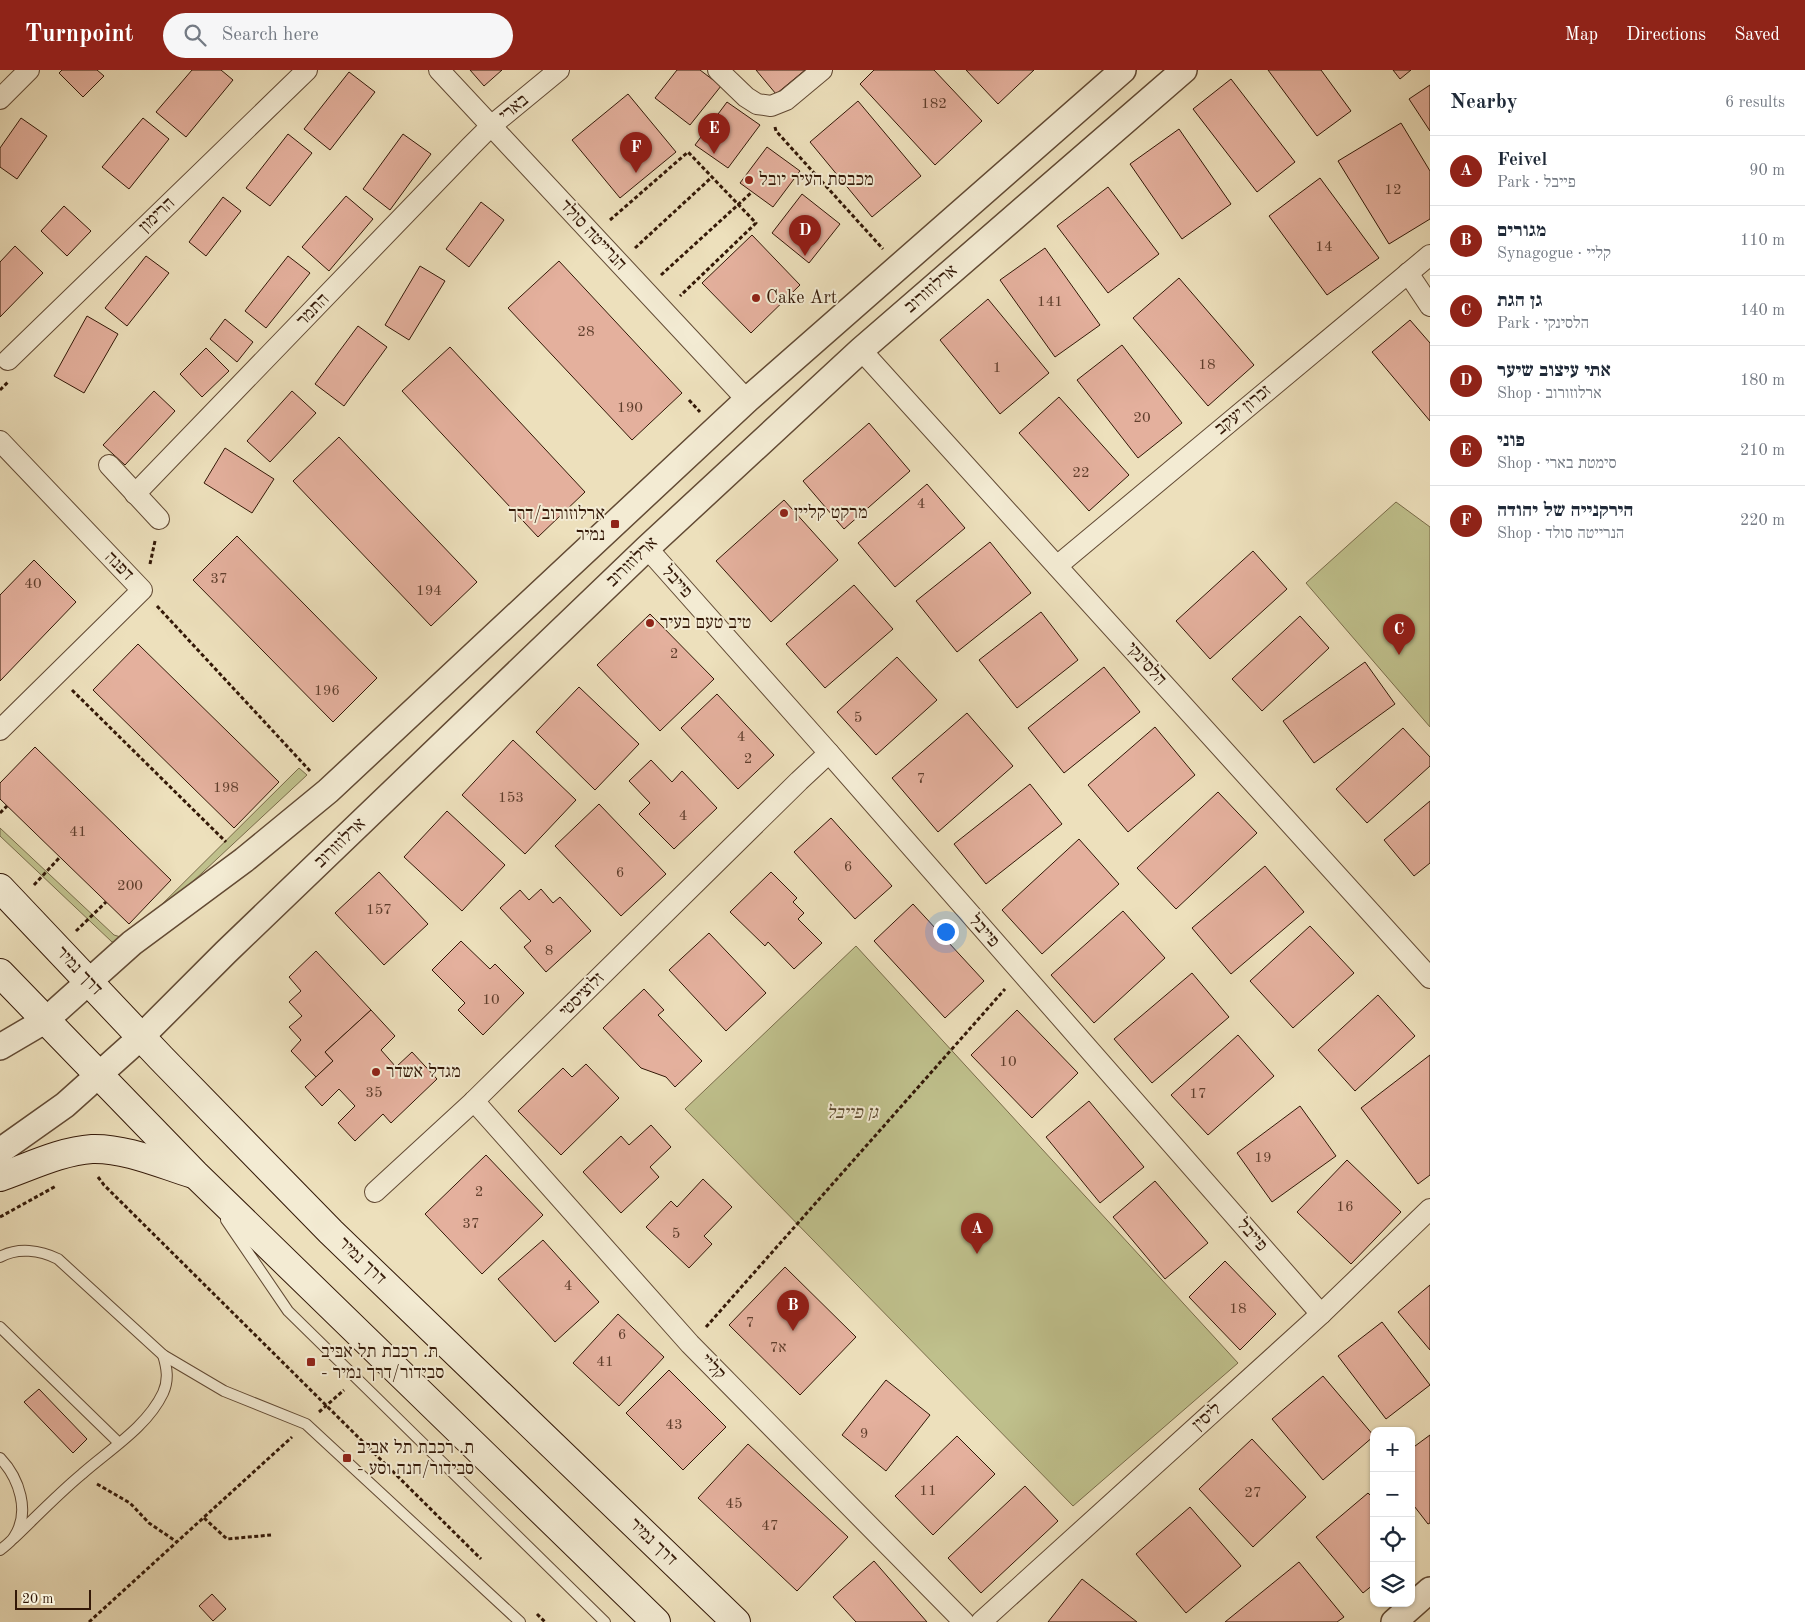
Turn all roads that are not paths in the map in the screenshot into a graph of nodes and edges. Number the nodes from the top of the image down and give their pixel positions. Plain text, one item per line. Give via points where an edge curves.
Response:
1 (29, 70) edge
2 (306, 70) edge
3 (439, 70) edge
4 (560, 70) edge
5 (718, 70) edge
6 (822, 70) edge
7 (1123, 70) edge
8 (1184, 70) edge
9 (0, 99) edge
10 (491, 126) junction
11 (1430, 255) edge
12 (1408, 273) junction
13 (1430, 306) edge
14 (861, 350) junction
15 (9, 361) edge
16 (747, 400) junction
17 (0, 441) edge
18 (109, 465) dead end
19 (135, 494) junction
20 (159, 519) road end
21 (646, 548) junction
22 (1057, 566) junction
23 (0, 730) edge
24 (829, 753) junction
25 (8, 896) edge
26 (0, 973) edge
27 (1430, 978) edge
28 (89, 981) junction
29 (46, 1020) junction
30 (141, 1037) junction
31 (0, 1047) edge
32 (99, 1075) junction
33 (474, 1101) junction
34 (0, 1151) edge
35 (195, 1174) junction
36 (0, 1177) edge
37 (376, 1192) dead end
38 (1430, 1209) edge
39 (0, 1257) edge
40 (1321, 1314) junction
41 (0, 1327) edge
42 (164, 1355) junction
43 (118, 1442) junction
44 (0, 1458) edge
45 (14, 1538) junction
46 (0, 1550) edge
47 (1430, 1590) edge
48 (520, 1622) edge
49 (605, 1622) edge
50 (656, 1622) edge
51 (736, 1622) edge
52 (964, 1622) edge
53 (981, 1622) edge
54 (1394, 1622) edge

1 - 9 street
2 - 15 street, הרימון
3 - 10 street, הנרייטה סולד
4 - 10 street, בארי
5 - 6 street via 746,97 757,104 771,106 786,100
7 - 16 street
8 - 14 street, ארלוזורוב
10 - 16 street, הנרייטה סולד
10 - 19 street, התמר
11 - 12 street, זכרון יעקב
12 - 13 street
12 - 22 street, זכרון יעקב
14 - 21 street, ארלוזורוב
14 - 22 street, הלסינקי
16 - 28 street via 328,791 244,860 132,942
17 - 23 street, דפנה via 142,590
18 - 19 street
19 - 20 street
21 - 24 street, פייבל
21 - 30 street, ארלוזורוב
22 - 27 street, הלסינקי
24 - 33 street, זלוציסטי
24 - 40 street, פייבל
25 - 28 main road, דרך נמיר
26 - 29 main road
28 - 29 street
28 - 30 main road, דרך נמיר
29 - 31 street
29 - 32 main road
30 - 32 street, ארלוזורוב
30 - 51 main road, דרך נמיר via 331,1232
32 - 34 street, ארלוזורוב via 65,1105
32 - 35 main road
33 - 37 street, זלוציסטי
33 - 52 street, קליי via 690,1344
35 - 36 main road via 124,1152 92,1150 60,1156
35 - 49 lane via 288,1311
35 - 50 main road
38 - 40 street, ליסין
39 - 42 lane via 6,1253 37,1251 58,1259
40 - 53 street, ליסין
41 - 43 lane
42 - 43 lane via 168,1369 163,1393 140,1424
42 - 48 lane via 224,1391 306,1424
43 - 45 lane
44 - 45 lane via 16,1483 22,1500 23,1517
45 - 46 lane
47 - 54 street

